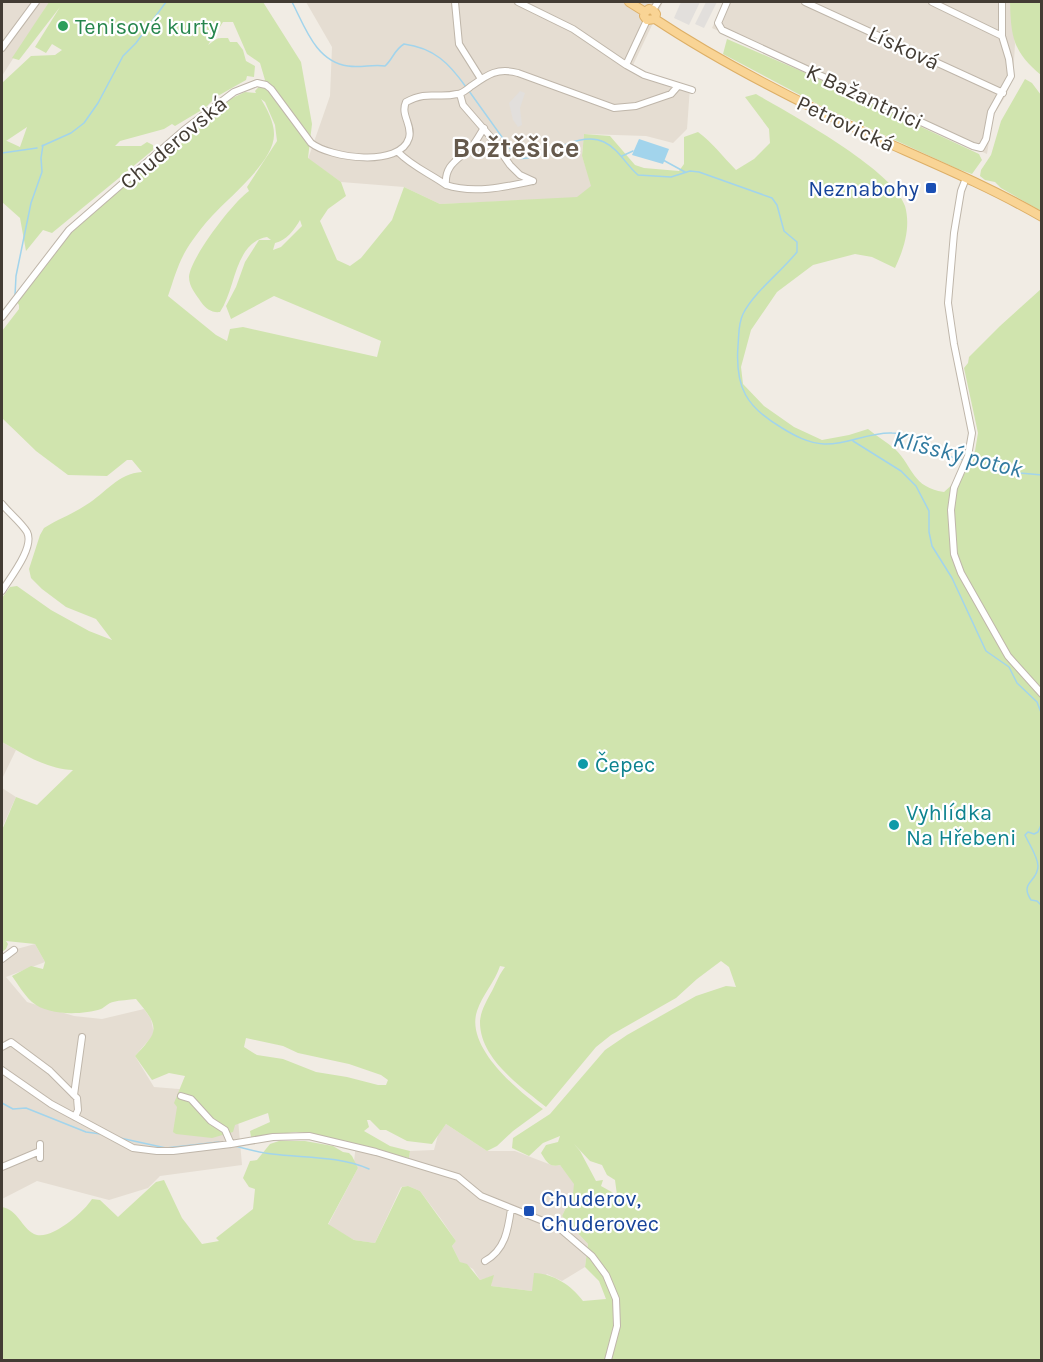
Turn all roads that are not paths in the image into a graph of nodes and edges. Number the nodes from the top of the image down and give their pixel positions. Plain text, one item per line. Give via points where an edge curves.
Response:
1 (36, 2) edge
2 (455, 2) edge
3 (518, 2) edge
4 (629, 2) edge
5 (658, 2) edge
6 (727, 2) edge
7 (805, 2) edge
8 (932, 2) edge
9 (1002, 2) edge
10 (528, 4) edge
11 (650, 15) junction
12 (1002, 36) junction
13 (2, 48) edge
14 (626, 65) junction
15 (481, 79) junction
16 (678, 86) junction
17 (692, 90) dead end
18 (465, 91) junction
19 (1003, 93) junction
20 (484, 128) junction
21 (398, 152) junction
22 (966, 178) junction
23 (446, 185) junction
24 (1041, 217) edge
25 (2, 317) edge
26 (2, 504) edge
27 (2, 591) edge
28 (1041, 694) edge
29 (14, 950) dead end
30 (2, 959) edge
31 (82, 1037) dead end
32 (2, 1047) edge
33 (2, 1070) edge
34 (74, 1095) junction
35 (181, 1096) dead end
36 (75, 1117) junction
37 (231, 1144) junction
38 (40, 1151) dead end
39 (2, 1167) edge
40 (511, 1209) junction
41 (485, 1261) dead end
42 (608, 1360) edge

1 - 13 street
2 - 15 street via 459,44
3 - 10 street
4 - 11 main road, Petrovická
5 - 11 street
6 - 19 street, K Bažantnici via 718,23 722,30 978,148 985,144 989,117
7 - 19 street, Lísková
8 - 12 street
9 - 12 street
10 - 14 street
11 - 14 street
11 - 22 main road, Petrovická via 757,80
12 - 19 street via 1011,76
14 - 16 street
15 - 16 street via 505,69 614,108 636,106 671,94
15 - 18 street
16 - 17 street
18 - 20 street via 463,105
18 - 21 street via 432,94 406,102 404,113 410,136
20 - 23 street via 472,147 451,164
20 - 23 street via 510,165 533,181 460,190
21 - 23 street via 411,165
21 - 25 street, Chuderovská via 354,157 321,149 311,143 271,89 262,84 234,92 69,230
22 - 24 main road, Petrovická
22 - 28 street via 954,233 948,303 972,433 968,456 954,488 954,554 1008,656
26 - 27 street via 26,530 29,539
29 - 30 street
31 - 34 street
32 - 34 street via 11,1042
33 - 36 street
34 - 36 street via 79,1102
35 - 37 street via 191,1099 225,1130
36 - 37 street via 133,1148 157,1151
37 - 40 street via 292,1135 343,1143 458,1177 481,1196
38 - 39 street
40 - 41 street via 498,1251
40 - 42 street via 558,1227 592,1256 606,1275 615,1299 617,1326

